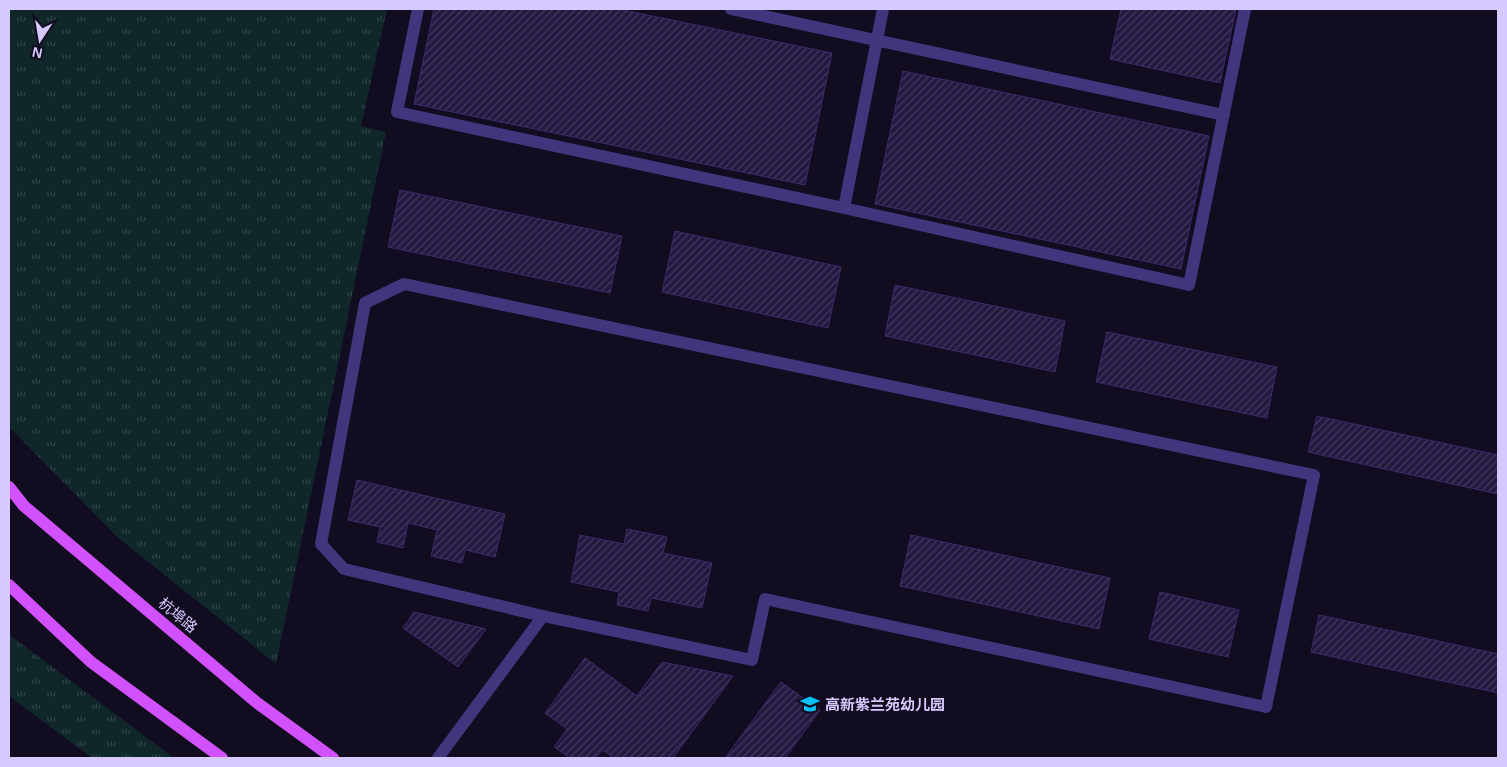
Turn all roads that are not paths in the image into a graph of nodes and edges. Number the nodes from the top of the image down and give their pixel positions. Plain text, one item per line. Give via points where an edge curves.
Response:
1 (418, 9) edge
2 (731, 9) edge
3 (883, 9) edge
4 (1245, 9) edge
5 (877, 40) junction
6 (1224, 115) junction
7 (844, 208) junction
8 (9, 487) edge
9 (9, 585) edge
10 (543, 616) junction
11 (222, 758) edge
12 (333, 758) edge
13 (438, 758) edge

1 - 7 lane via 397,112
2 - 5 lane
3 - 5 lane
4 - 6 lane
5 - 6 lane
5 - 7 lane
6 - 7 lane via 1189,285
8 - 12 main road, 杭埠路 via 24,506 248,696
9 - 11 main road via 91,662
10 - 10 lane via 344,569 321,544 365,303 404,284 1314,475 1266,707 765,599 752,660
10 - 13 lane

